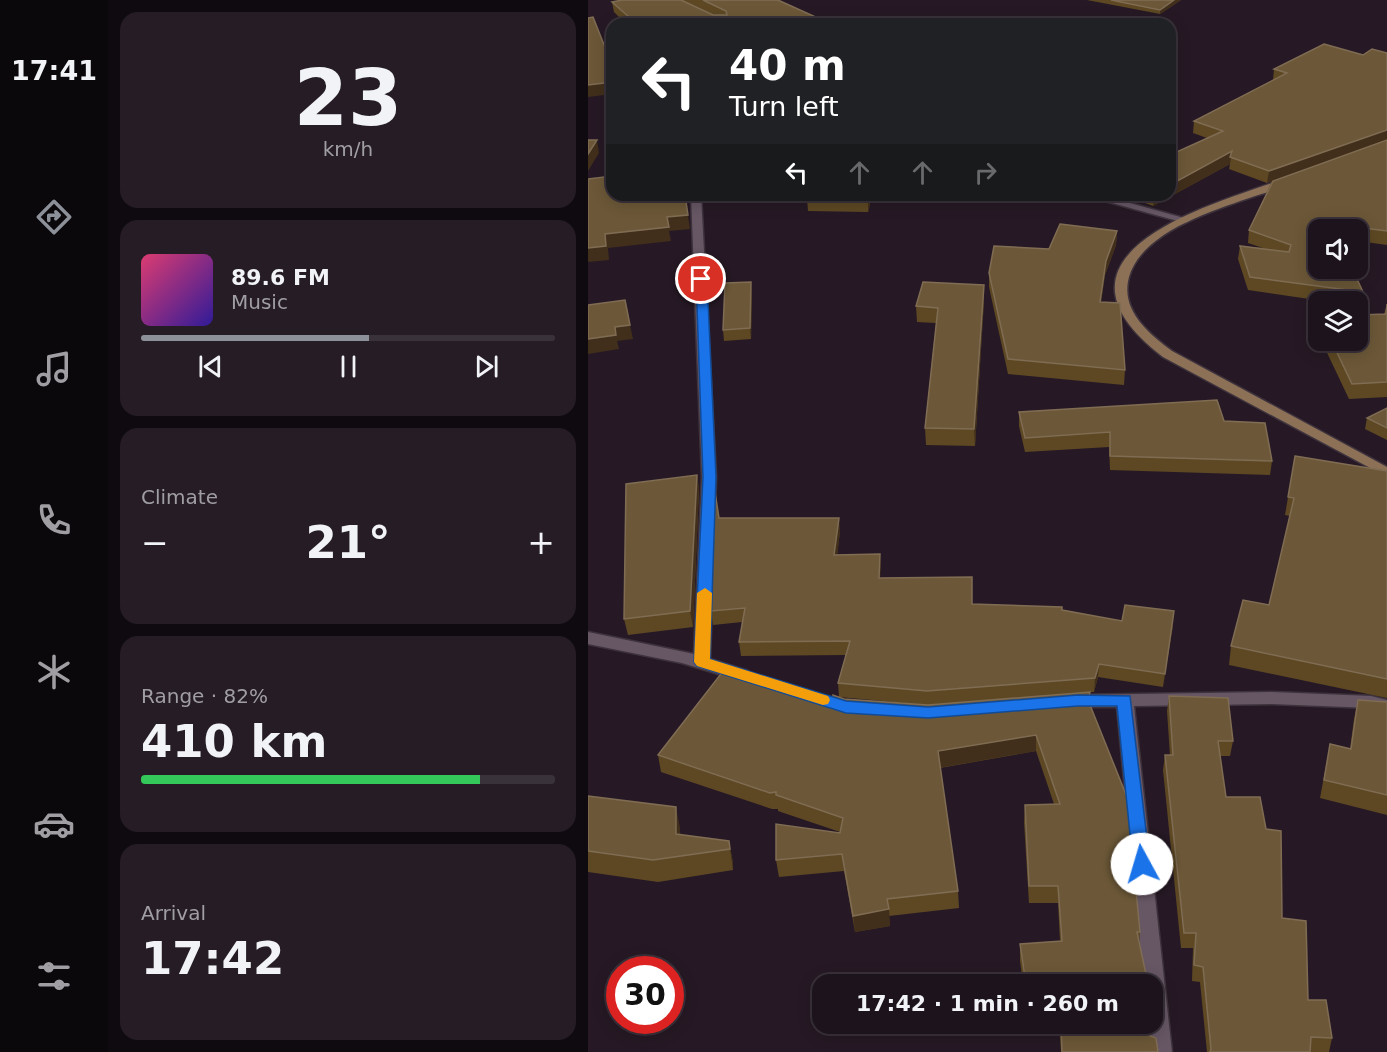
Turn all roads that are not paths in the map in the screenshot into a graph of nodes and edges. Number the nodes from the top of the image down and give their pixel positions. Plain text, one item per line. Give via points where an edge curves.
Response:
1 (1296, 179) edge
2 (696, 201) edge
3 (1111, 201) edge
4 (1185, 220) junction
5 (1387, 473) edge
6 (588, 638) edge
7 (702, 662) junction
8 (754, 678) edge
9 (1125, 700) junction
10 (1054, 702) edge
11 (1387, 706) edge
12 (1161, 1052) edge

1 - 4 main road
2 - 7 street via 709,477
3 - 4 street
4 - 5 main road via 1141,248 1124,270 1120,292 1127,314 1149,340 1186,364
6 - 7 street
7 - 8 street
9 - 10 street
9 - 11 street via 1272,698
9 - 12 street

